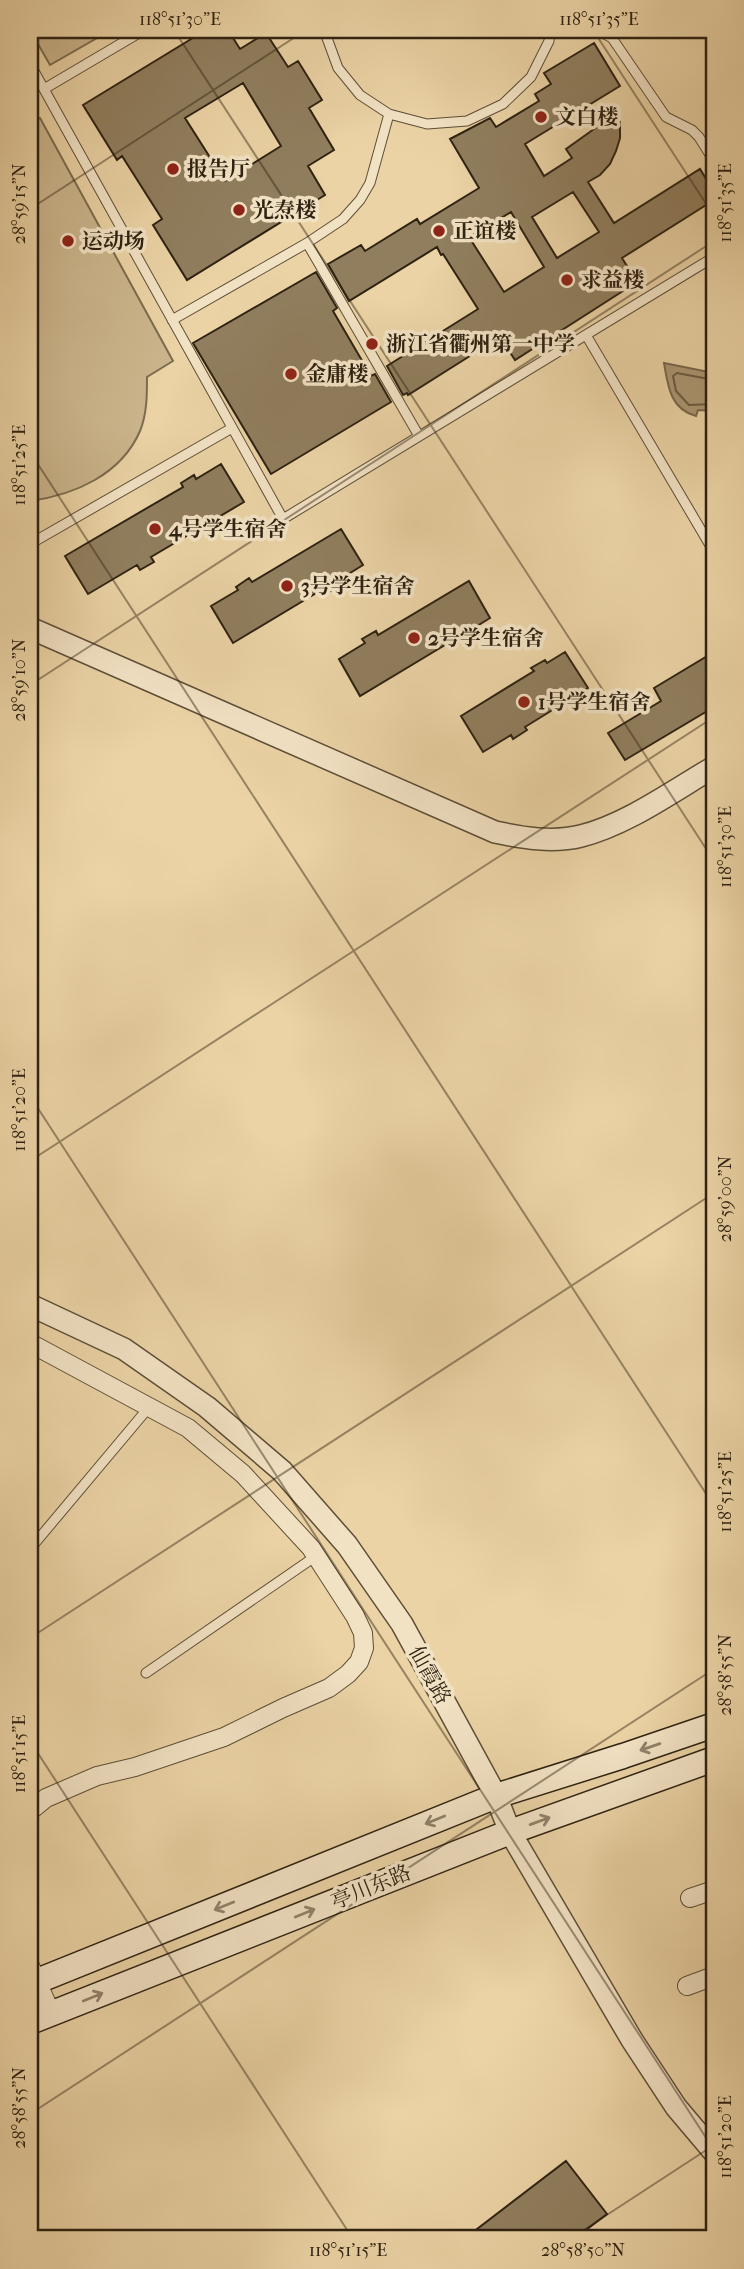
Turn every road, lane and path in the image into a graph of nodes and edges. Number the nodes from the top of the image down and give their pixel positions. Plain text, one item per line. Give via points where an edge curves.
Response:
1 (144, 30) edge
2 (324, 30) edge
3 (550, 30) edge
4 (597, 30) edge
5 (30, 64) edge
6 (44, 89) junction
7 (389, 114) junction
8 (714, 161) edge
9 (307, 243) junction
10 (714, 257) edge
11 (172, 320) junction
12 (586, 335) junction
13 (232, 428) junction
14 (419, 436) junction
15 (30, 544) edge
16 (714, 552) edge
17 (30, 628) edge
18 (714, 767) edge
19 (30, 1305) edge
20 (30, 1343) edge
21 (150, 1406) junction
22 (30, 1549) edge
23 (316, 1556) junction
24 (146, 1673) dead end
25 (714, 1724) edge
26 (714, 1759) edge
27 (496, 1796) junction
28 (30, 1811) edge
29 (510, 1832) junction
30 (714, 1890) edge
31 (690, 1898) dead end
32 (714, 1976) edge
33 (32, 1977) edge
34 (687, 1986) dead end
35 (40, 2017) edge
36 (714, 2152) edge

1 - 6 lane
2 - 7 lane via 338,68 360,95
3 - 7 lane via 531,77 503,104 467,121 427,124
4 - 8 lane via 611,38 666,117 692,130
5 - 6 lane
6 - 11 lane
7 - 9 lane via 370,183 360,200 343,219
9 - 11 lane
9 - 14 lane
10 - 12 lane
11 - 13 lane
12 - 14 lane
12 - 16 lane
13 - 14 lane via 283,519
13 - 15 lane
17 - 18 street via 495,832 534,840 580,836 622,820
19 - 27 street, 仙霞路 via 124,1349 207,1406 282,1471 347,1545 402,1624
20 - 21 street
21 - 22 lane
21 - 23 street via 188,1428 243,1474
23 - 24 lane
23 - 28 street via 363,1633 359,1662 348,1674 329,1688 224,1737 97,1776 46,1798
25 -> 27 main road, 亭川东路
29 -> 26 main road, 亭川东路
27 - 29 street, 仙霞路
27 -> 33 main road, 亭川东路
35 -> 29 main road, 亭川东路
29 - 36 street, 仙霞路 via 632,2040 676,2107
30 - 31 street
32 - 34 street
33 - 35 street

